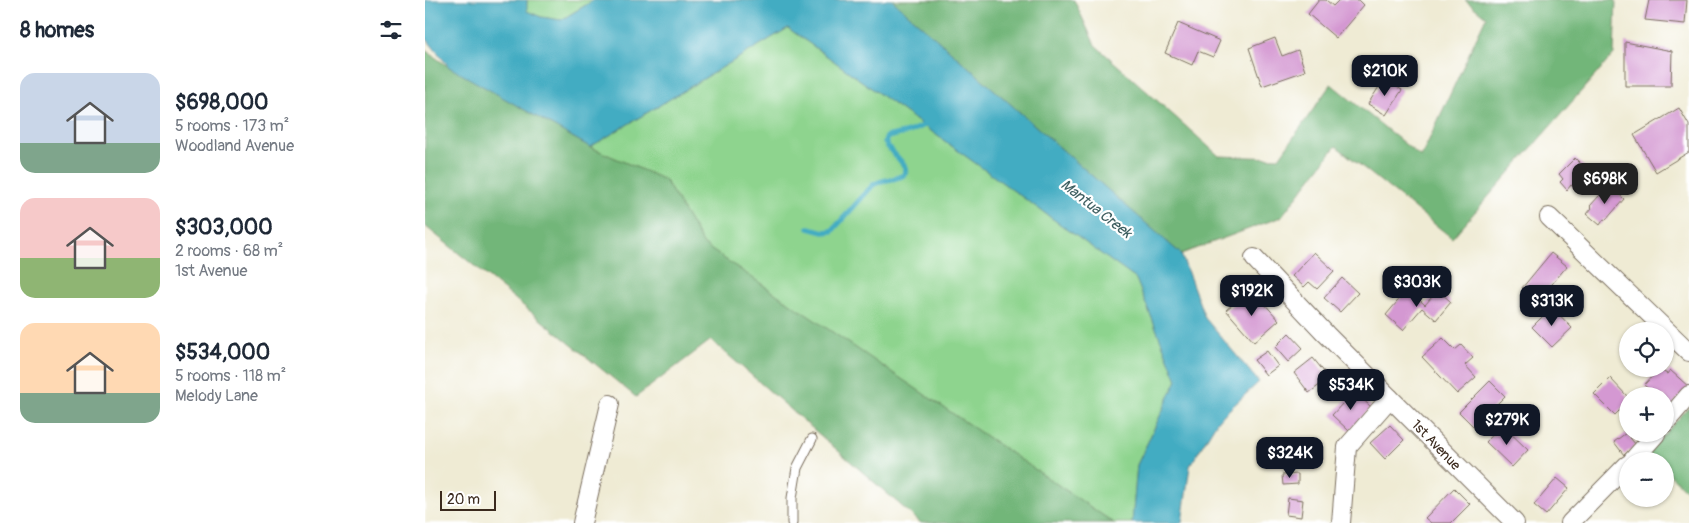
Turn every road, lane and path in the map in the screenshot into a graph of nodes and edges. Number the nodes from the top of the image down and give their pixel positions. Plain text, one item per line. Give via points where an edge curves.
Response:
1 (1549, 217) dead end
2 (1254, 258) dead end
3 (1689, 352) edge
4 (1689, 395) edge
5 (1390, 398) junction
6 (610, 404) dead end
7 (1674, 412) edge
8 (812, 439) dead end
9 (1649, 442) edge
10 (1640, 452) edge
11 (1619, 474) edge
12 (582, 523) edge
13 (792, 523) edge
14 (1341, 523) edge
15 (1515, 523) edge
16 (1570, 523) edge

1 - 3 street
2 - 5 street, 1st Avenue
4 - 7 street
5 - 14 street via 1347,447
5 - 15 street, 1st Avenue
6 - 12 street
8 - 13 lane via 797,468
9 - 10 street
11 - 16 street

